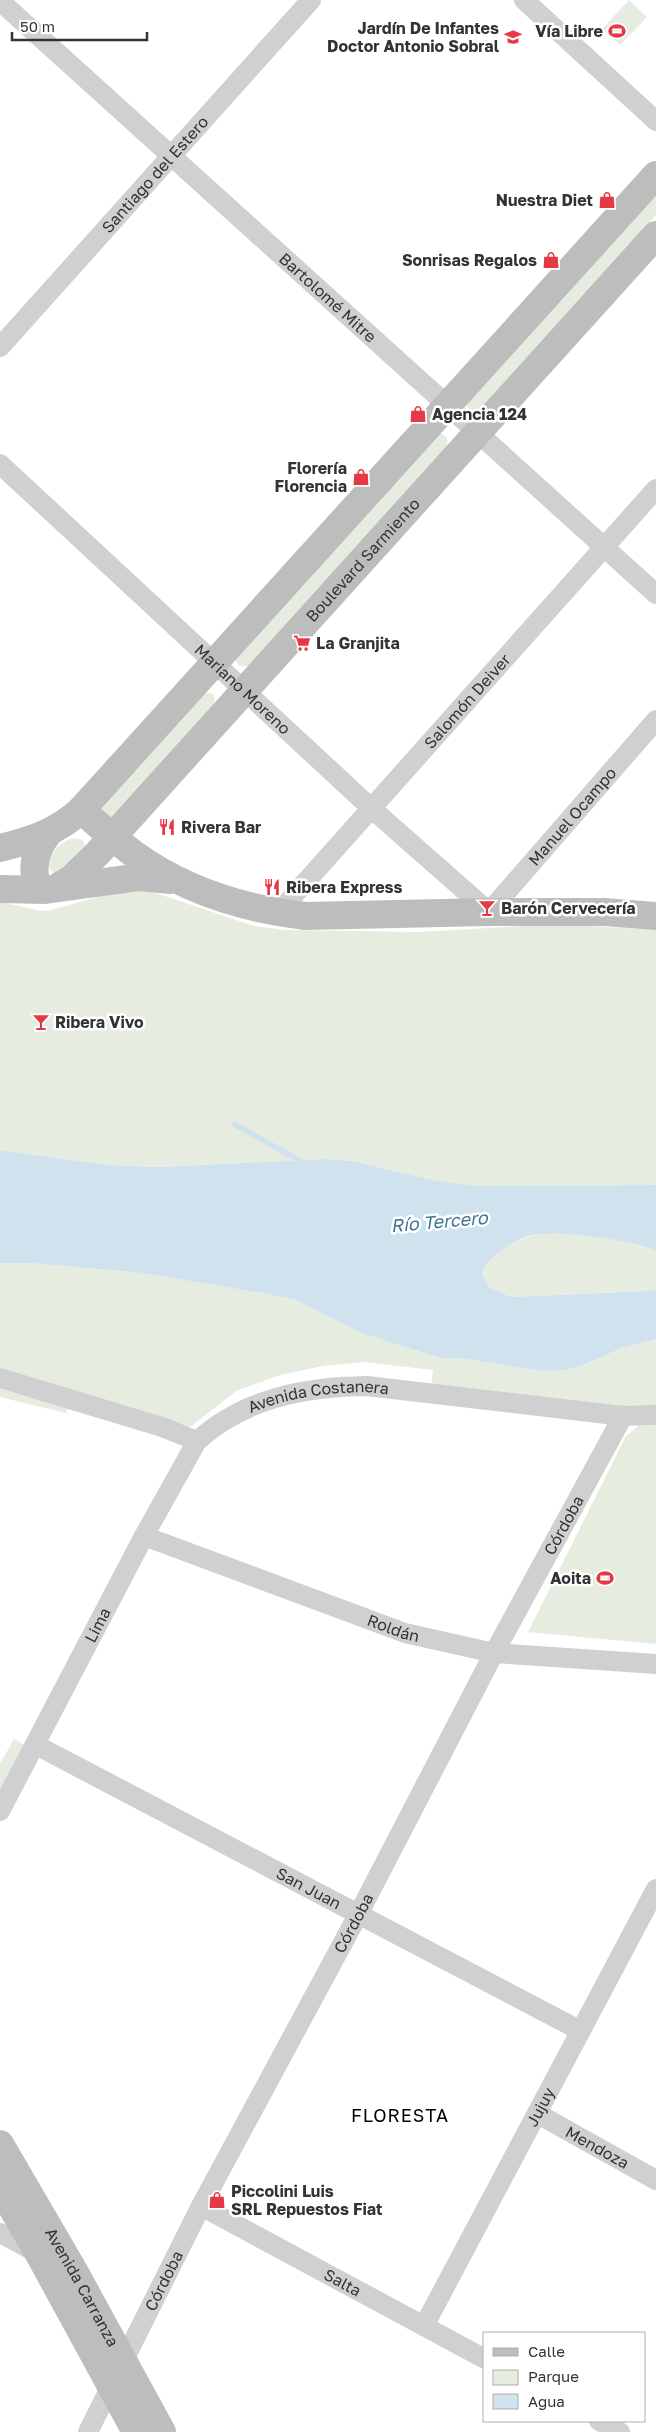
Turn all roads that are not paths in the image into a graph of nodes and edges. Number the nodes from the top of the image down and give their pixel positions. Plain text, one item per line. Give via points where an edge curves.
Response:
1 (311, 0) edge
2 (524, 0) edge
3 (0, 1) edge
4 (656, 122) edge
5 (170, 155) junction
6 (656, 175) edge
7 (656, 235) edge
8 (0, 347) edge
9 (447, 406) junction
10 (478, 434) junction
11 (0, 464) edge
12 (656, 489) edge
13 (604, 547) junction
14 (656, 594) edge
15 (216, 662) junction
16 (245, 690) junction
17 (656, 720) edge
18 (371, 808) junction
19 (81, 810) junction
20 (48, 834) junction
21 (112, 837) junction
22 (0, 848) edge
23 (178, 881) junction
24 (0, 889) edge
25 (47, 889) junction
26 (489, 912) junction
27 (278, 913) junction
28 (656, 916) edge
29 (0, 1378) edge
30 (656, 1415) edge
31 (623, 1416) junction
32 (197, 1441) junction
33 (144, 1536) junction
34 (494, 1653) junction
35 (656, 1664) edge
36 (36, 1745) junction
37 (0, 1811) edge
38 (656, 1889) edge
39 (359, 1914) junction
40 (581, 2031) junction
41 (538, 2114) junction
42 (0, 2144) edge
43 (656, 2180) edge
44 (0, 2187) edge
45 (201, 2206) junction
46 (0, 2232) edge
47 (39, 2254) junction
48 (74, 2271) junction
49 (424, 2326) junction
50 (483, 2358) edge
51 (124, 2361) junction
52 (112, 2386) junction
53 (601, 2422) edge
54 (88, 2432) edge
55 (136, 2432) edge
56 (162, 2432) edge
57 (620, 2432) edge

1 - 5 street, Santiago del Estero
2 - 4 street
3 - 5 street, Bartolomé Mitre
5 - 8 street, Santiago del Estero
5 - 9 street, Bartolomé Mitre
6 - 9 main road
7 - 10 main road, Boulevard Sarmiento
9 - 10 street, Bartolomé Mitre
9 - 15 main road
10 - 13 street, Bartolomé Mitre
10 - 16 main road, Boulevard Sarmiento
11 - 15 street, Mariano Moreno
12 - 13 street, Salomón Deiver
13 - 14 street, Bartolomé Mitre
13 - 18 street, Salomón Deiver
15 - 16 street, Mariano Moreno
15 - 19 main road
16 - 18 street, Mariano Moreno
16 - 21 main road, Boulevard Sarmiento
17 - 26 street, Manuel Ocampo
18 - 26 street, Mariano Moreno
18 - 27 street, Salomón Deiver
19 - 20 main road
19 - 21 main road
20 - 22 main road
20 - 25 main road via 36,854 34,878
21 - 23 main road
21 - 25 main road, Boulevard Sarmiento via 84,868
23 - 25 main road via 140,877
23 - 27 main road via 250,908
24 - 25 main road
26 - 27 main road via 305,916
26 - 28 main road via 604,912
29 - 32 street via 162,1427
30 - 31 street, Avenida Costanera
31 - 32 street, Avenida Costanera via 367,1386 329,1386 266,1400 234,1414
31 - 34 street, Córdoba
32 - 33 street, Lima
33 - 34 street, Roldán via 405,1633
33 - 36 street, Lima
34 - 35 street, Roldán
34 - 39 street, Córdoba
36 - 37 street, Lima
36 - 39 street, San Juan
38 - 40 street, Jujuy
39 - 40 street, San Juan
39 - 45 street, Córdoba
40 - 41 street, Jujuy
41 - 43 street, Mendoza
41 - 49 street, Jujuy
42 - 48 main road, Avenida Carranza
44 - 47 main road, Avenida Carranza
45 - 49 street, Salta
45 - 51 street, Córdoba
46 - 47 street
47 - 48 street
47 - 52 main road, Avenida Carranza
48 - 51 main road, Avenida Carranza
49 - 50 street, Salta
51 - 52 street, Córdoba
51 - 56 main road, Avenida Carranza
52 - 54 street, Córdoba
52 - 55 main road, Avenida Carranza
53 - 57 street

